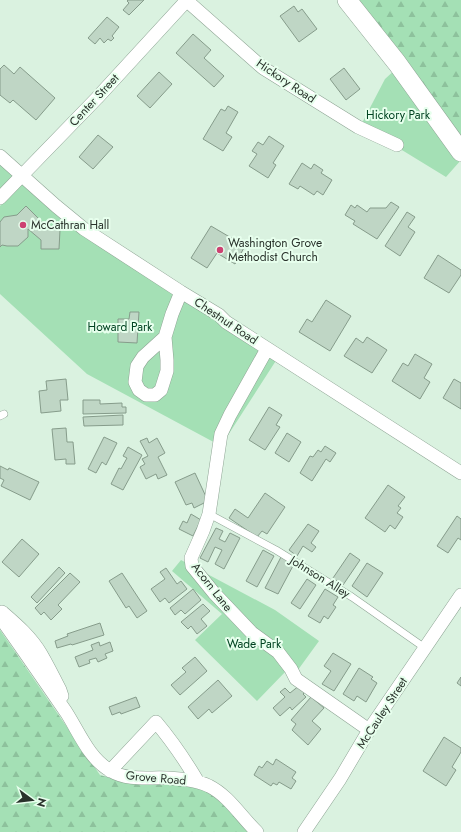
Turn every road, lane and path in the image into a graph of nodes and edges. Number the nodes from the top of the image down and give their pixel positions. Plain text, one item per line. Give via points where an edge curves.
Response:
1 (187, 0) edge
2 (347, 0) edge
3 (397, 145) dead end
4 (461, 152) edge
5 (0, 156) edge
6 (22, 176) junction
7 (0, 198) edge
8 (181, 292) junction
9 (165, 337) dead end
10 (267, 349) junction
11 (461, 473) edge
12 (209, 514) junction
13 (461, 595) edge
14 (0, 610) edge
15 (0, 617) edge
16 (425, 648) junction
17 (67, 713) junction
18 (369, 730) junction
19 (110, 771) junction
20 (198, 782) junction
21 (257, 832) edge
22 (304, 832) edge

1 - 3 street, Hickory Road via 263,68 358,127
1 - 6 street, Center Street
2 - 4 street via 397,63
5 - 6 street, Chestnut Road
6 - 7 street, Center Street
6 - 8 street, Chestnut Road via 84,229
8 - 9 street
8 - 10 street, Chestnut Road
10 - 11 street, Chestnut Road
10 - 12 street, Acorn Lane via 221,434
12 - 16 lane, Johnson Alley via 276,550 352,597
12 - 18 street, Acorn Lane via 191,558 192,566 243,624 278,652 296,679
13 - 16 street, McCauley Street
14 - 17 street, Grove Road via 18,625 40,653 60,690
15 - 17 street, Grove Road
16 - 18 street, McCauley Street
17 - 19 street, Grove Road via 91,754
18 - 22 street, McCauley Street
19 - 20 street, Grove Road via 119,775
19 - 20 street via 156,722 180,752
20 - 21 street, Grove Road via 224,796

